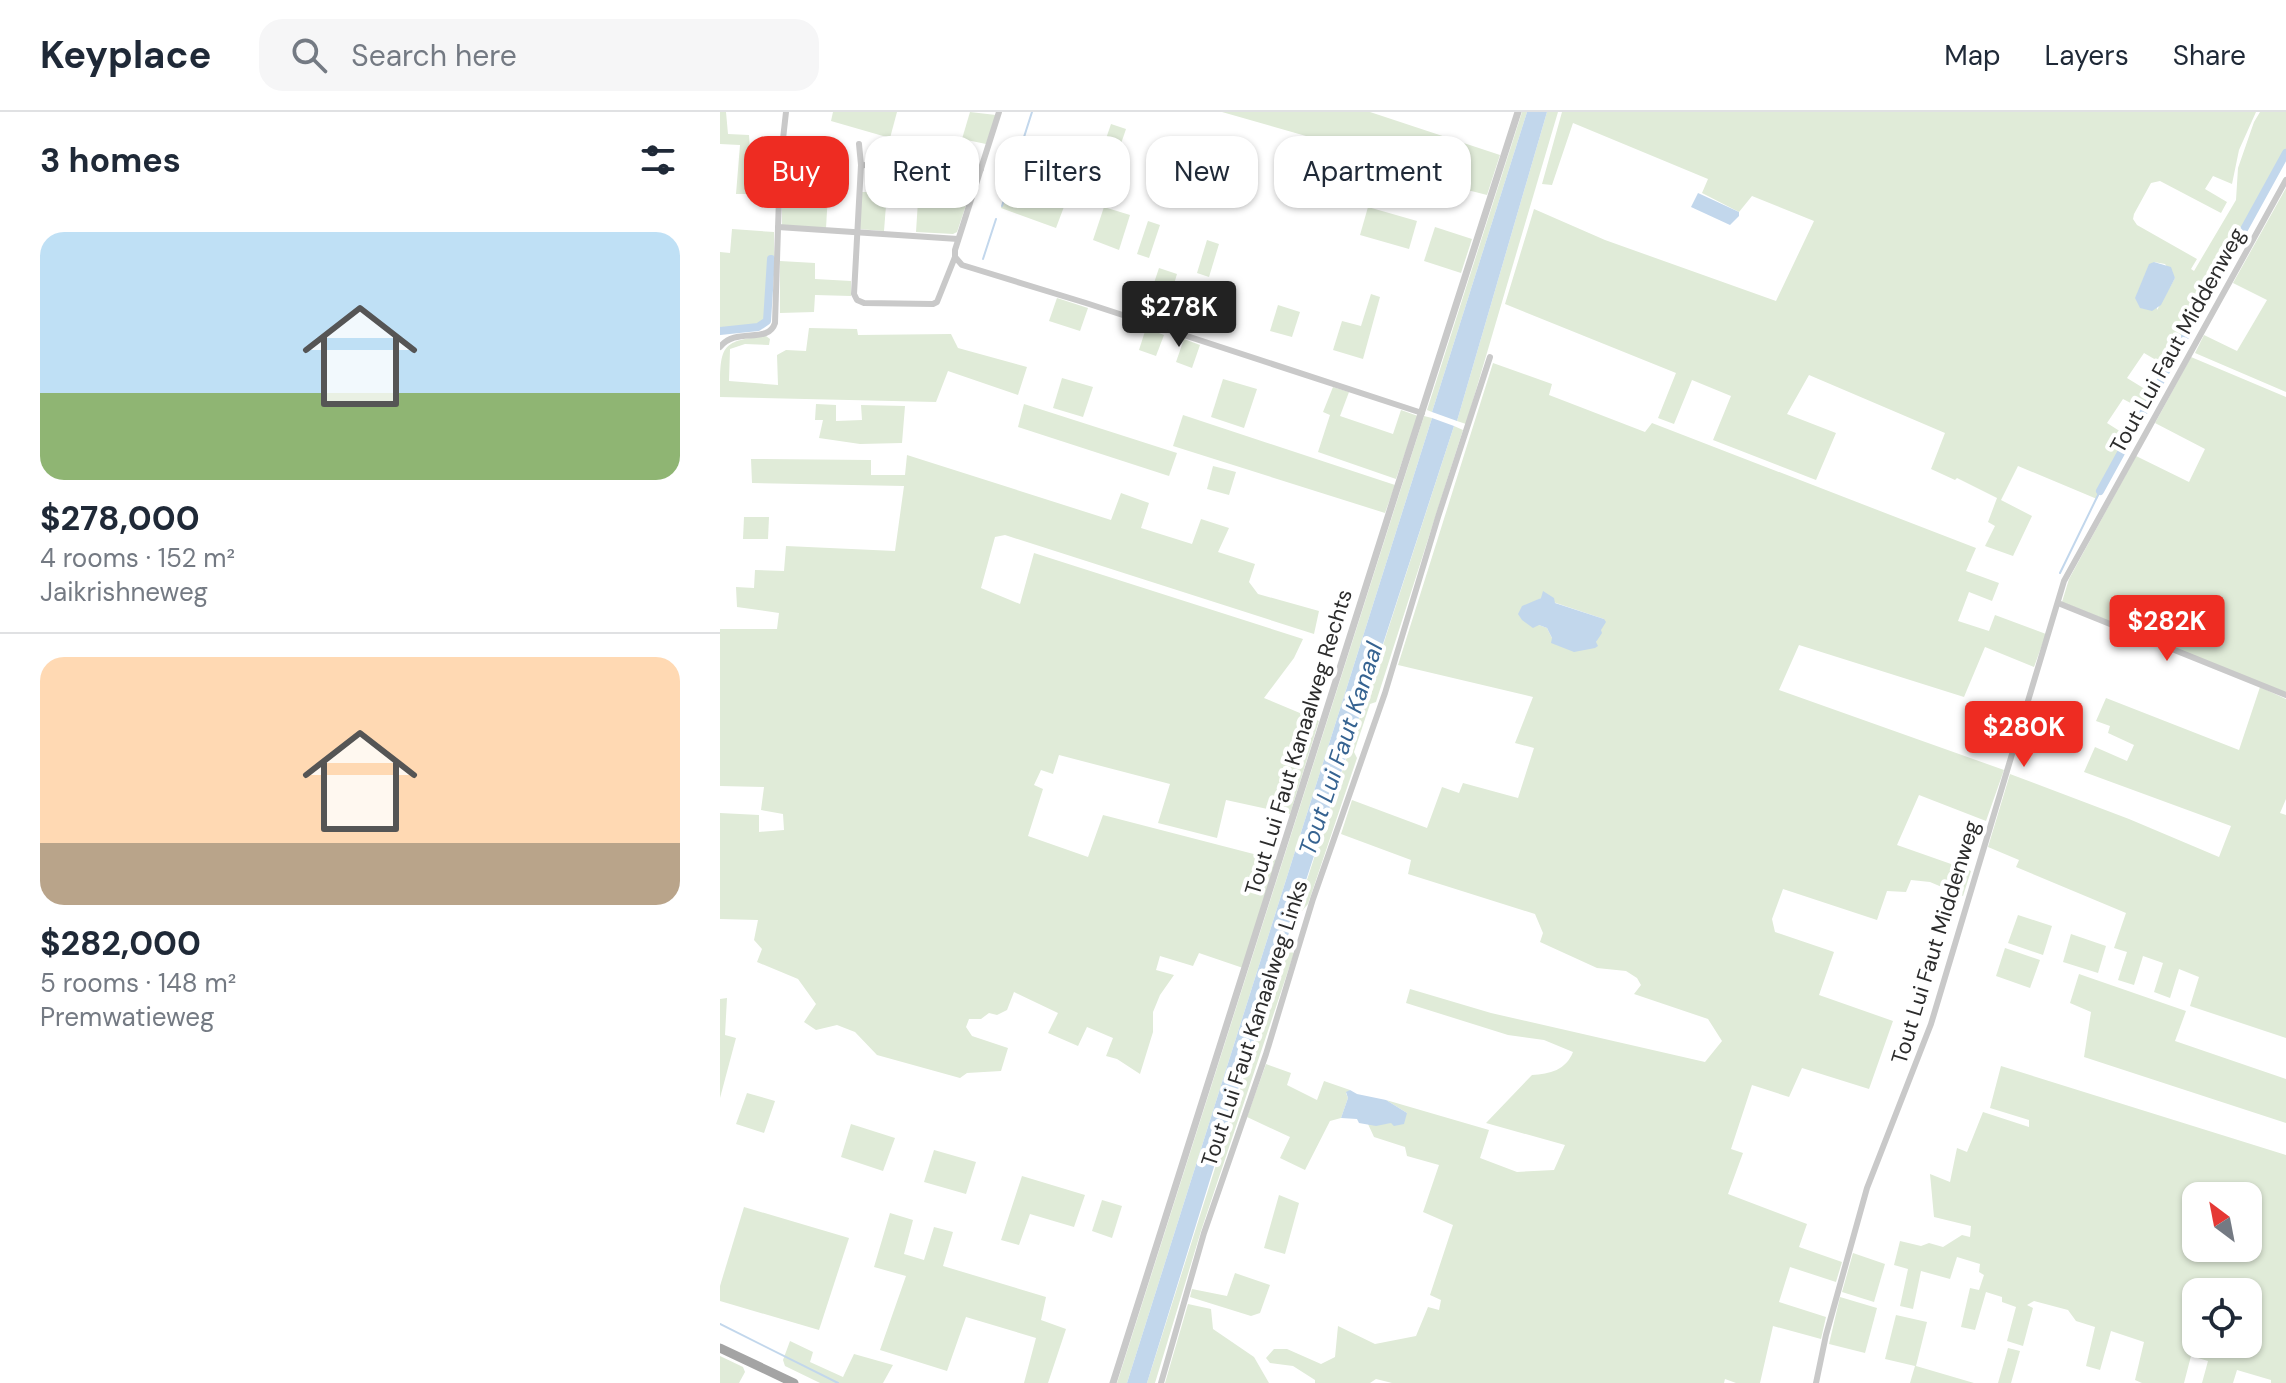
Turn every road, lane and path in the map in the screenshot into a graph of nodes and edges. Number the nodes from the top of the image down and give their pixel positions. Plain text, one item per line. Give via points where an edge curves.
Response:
1 (786, 112) edge
2 (999, 112) edge
3 (1518, 112) edge
4 (859, 144) dead end
5 (861, 165) junction
6 (981, 169) junction
7 (2286, 180) edge
8 (778, 227) junction
9 (855, 233) junction
10 (958, 239) junction
11 (955, 257) junction
12 (720, 347) edge
13 (1490, 357) dead end
14 (1422, 413) junction
15 (2058, 603) junction
16 (2286, 695) edge
17 (720, 1348) edge
18 (794, 1383) edge
19 (1113, 1383) edge
20 (1161, 1383) edge
21 (1816, 1383) edge

1 - 8 street
2 - 6 street
3 - 14 street, Tout Lui Faut Kanaalweg Rechts
4 - 5 street
5 - 6 street
5 - 9 street
6 - 10 street
7 - 15 street, Tout Lui Faut Middenweg via 2064,581
8 - 9 street
8 - 12 street via 773,330 733,335
9 - 10 street
9 - 11 street via 854,294 864,303 937,302
10 - 11 street
11 - 14 street via 962,265
13 - 20 street, Tout Lui Faut Kanaalweg Links via 1385,693 1204,1233
14 - 19 street, Tout Lui Faut Kanaalweg Rechts
15 - 16 street
15 - 21 street, Tout Lui Faut Middenweg via 1931,1024 1867,1188
17 - 18 main road

